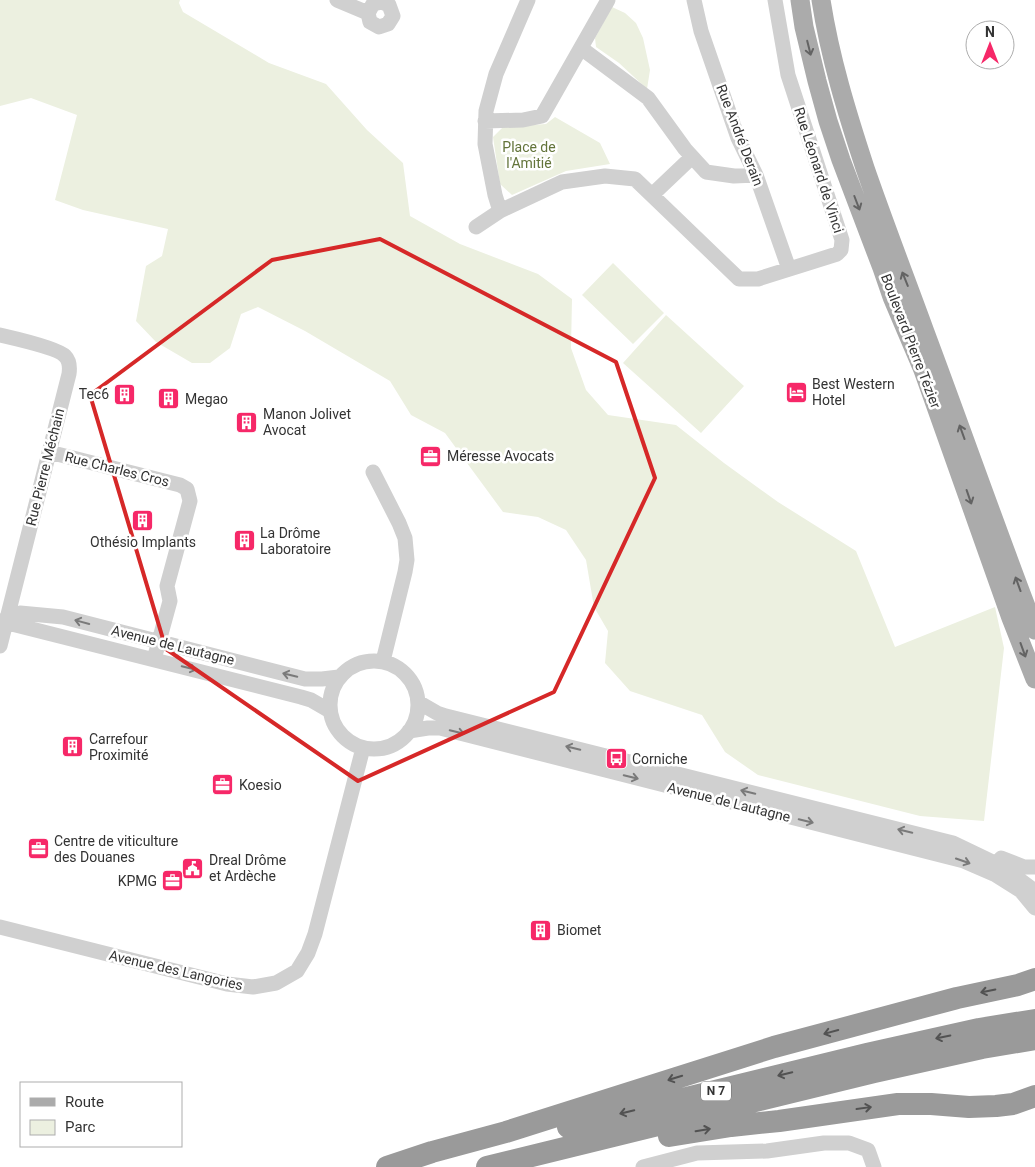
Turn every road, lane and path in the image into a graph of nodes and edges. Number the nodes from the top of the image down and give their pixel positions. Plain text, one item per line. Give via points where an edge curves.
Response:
1 (337, 0) edge
2 (528, 0) edge
3 (608, 0) edge
4 (694, 0) edge
5 (776, 0) edge
6 (800, 0) edge
7 (821, 0) edge
8 (391, 2) edge
9 (368, 13) junction
10 (581, 48) junction
11 (485, 121) junction
12 (692, 157) junction
13 (756, 175) junction
14 (652, 195) junction
15 (500, 211) junction
16 (476, 227) dead end
17 (789, 269) junction
18 (0, 335) edge
19 (49, 452) junction
20 (373, 472) dead end
21 (5, 620) edge
22 (1035, 630) edge
23 (159, 642) junction
24 (0, 646) edge
25 (154, 660) junction
26 (383, 661) junction
27 (338, 677) junction
28 (1035, 679) edge
29 (418, 702) junction
30 (330, 711) junction
31 (409, 731) junction
32 (363, 748) junction
33 (953, 842) junction
34 (1035, 867) edge
35 (1035, 891) edge
36 (1035, 908) edge
37 (0, 928) edge
38 (1035, 979) edge
39 (1031, 1030) edge
40 (1035, 1091) edge
41 (1035, 1096) edge
42 (996, 1106) junction
43 (493, 1165) edge
44 (387, 1167) edge
45 (408, 1167) edge
46 (643, 1167) edge
47 (874, 1167) edge

1 - 9 street
2 - 11 street via 496,74
3 - 10 street
4 - 13 street, Rue André Derain via 701,31 738,138
5 - 17 street, Rue Léonard de Vinci via 788,75 842,240 838,254
6 -> 28 main road, Boulevard Pierre Tézier via 817,81 841,160 892,298 924,370
22 -> 7 main road, Boulevard Pierre Tézier via 861,155 836,76
8 - 9 street via 373,4
8 - 9 street via 393,16 388,24 379,27 370,22
10 - 11 street via 542,116
10 - 12 street via 648,98
11 - 15 street via 485,144
12 - 13 street via 706,172
12 - 14 street
13 - 17 street, Rue André Derain
14 - 15 street, Rue Léonard de Vinci via 635,179 605,176 562,182
14 - 17 street, Rue Léonard de Vinci via 739,279 758,279
15 - 16 street, Rue Léonard de Vinci
18 - 19 street, Rue Pierre Méchain via 59,352 68,360 69,374
19 - 21 street, Rue Pierre Méchain
19 - 23 street, Rue Charles Cros via 187,489 190,502 167,586 170,601
20 - 26 street via 399,523 407,548 405,572
23 -> 21 street, Avenue de Lautagne via 63,617 20,613
21 - 24 street, Rue Pierre Méchain
21 - 25 street, Avenue de Lautagne
23 - 25 street, Rue Charles Cros
27 -> 23 street, Avenue de Lautagne via 305,679
25 -> 30 street, Avenue de Lautagne via 301,697
26 - 27 street via 354,665
26 - 29 street via 408,676
27 - 30 street via 331,693
29 - 31 street via 418,712
33 -> 29 street, Avenue de Lautagne via 446,716
30 - 32 street via 332,721 341,734
31 - 32 street via 388,747
31 -> 36 street, Avenue de Lautagne via 440,728 964,861 1021,891
32 - 37 street, Avenue des Langories via 308,953 297,971 276,983 253,987 227,984
33 - 34 street via 965,842 1024,867
33 - 35 street, Avenue de Lautagne via 1001,866
38 -> 44 highway via 774,1047
39 - 43 highway, N 7 via 982,1048
39 -> 45 highway, N 7 via 979,1029
40 - 42 highway
41 - 42 highway via 1014,1104
43 -> 42 highway via 731,1126 898,1104
46 - 47 street via 698,1153 767,1151 849,1143 868,1150

